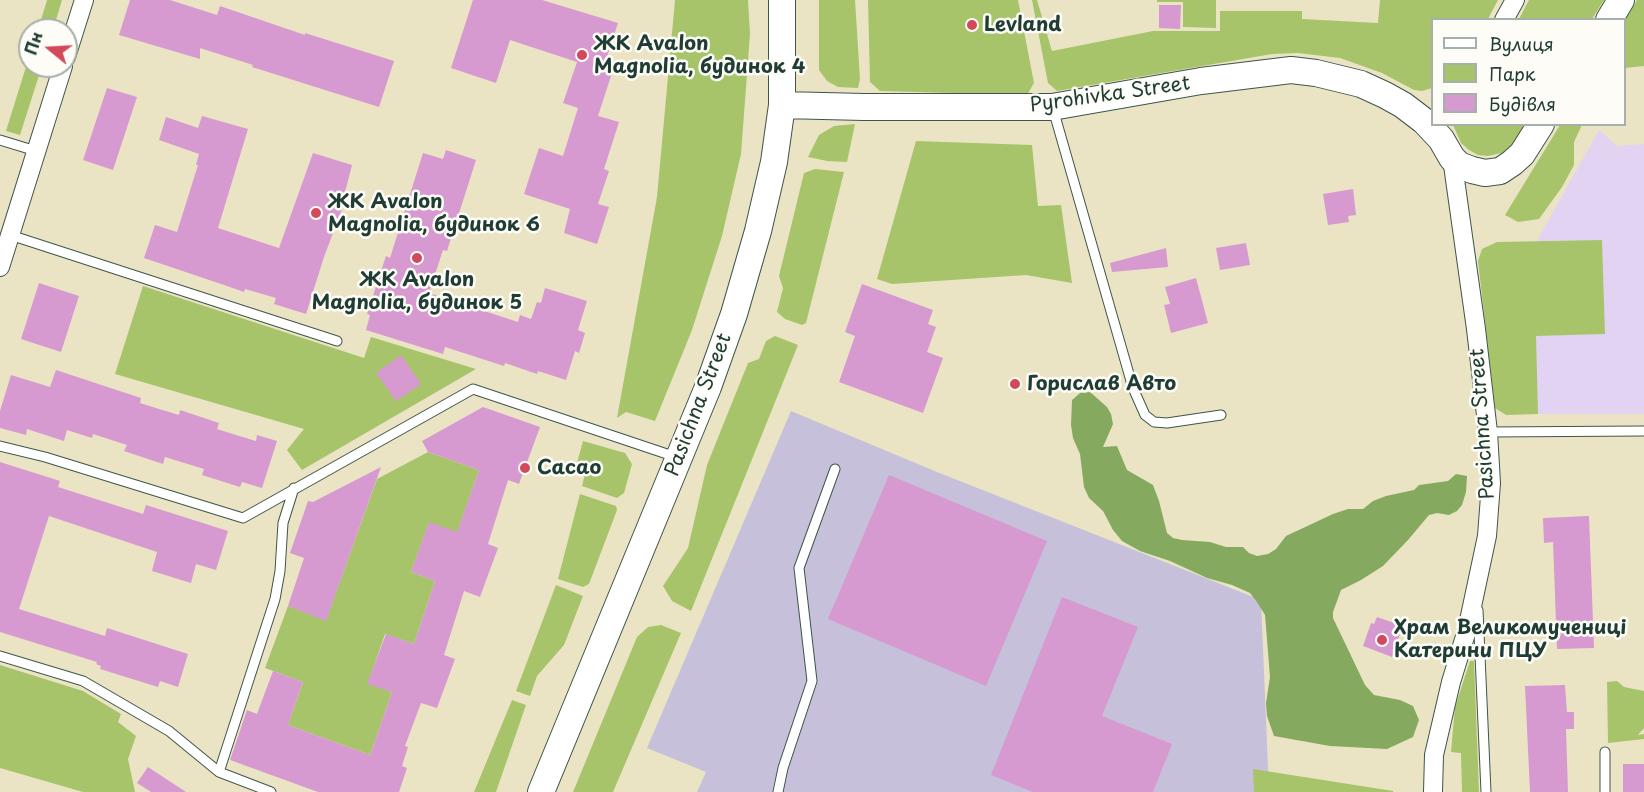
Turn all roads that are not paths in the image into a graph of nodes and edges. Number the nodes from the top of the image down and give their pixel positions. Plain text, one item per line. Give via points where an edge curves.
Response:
1 (84, 0) edge
2 (782, 0) edge
3 (1515, 0) edge
4 (1621, 0) edge
5 (1505, 18) edge
6 (1610, 18) edge
7 (78, 19) edge
8 (59, 78) edge
9 (782, 105) junction
10 (1052, 107) junction
11 (1428, 118) edge
12 (1433, 126) edge
13 (1540, 126) edge
14 (0, 140) edge
15 (36, 151) junction
16 (1452, 158) junction
17 (10, 235) junction
18 (0, 267) edge
19 (337, 341) dead end
20 (1221, 415) dead end
21 (1644, 431) edge
22 (1488, 432) junction
23 (0, 446) edge
24 (679, 458) junction
25 (835, 469) dead end
26 (294, 488) junction
27 (1477, 586) junction
28 (0, 656) edge
29 (1605, 752) dead end
30 (219, 772) junction
31 (271, 792) edge
32 (541, 792) edge
33 (778, 792) edge
34 (1434, 792) edge
35 (1485, 792) edge
36 (1605, 792) edge

1 - 7 street
2 - 9 street, Pasichna Street
3 - 5 street
4 - 6 street
8 - 15 street
9 - 10 street, Pyrohivka Street
9 - 24 street, Pasichna Street via 774,162 734,314
10 - 11 street, Pyrohivka Street via 1291,70 1361,84
10 - 20 lane via 1133,388 1145,415 1154,422 1167,423
12 - 16 street, Pyrohivka Street
13 - 16 street, Pyrohivka Street via 1522,154 1500,171 1472,171
14 - 15 lane
15 - 17 street
16 - 22 street, Pasichna Street
17 - 18 street
17 - 19 lane
21 - 22 lane
22 - 27 street, Pasichna Street via 1491,483 1487,536
23 - 26 lane via 243,518
24 - 26 lane via 473,389
24 - 32 street, Pasichna Street
25 - 33 lane via 799,568 812,681
26 - 30 lane via 283,524 275,599
27 - 34 street, Pasichna Street via 1434,755
27 - 35 lane
28 - 30 lane via 83,681 169,731
29 - 36 lane
30 - 31 lane

